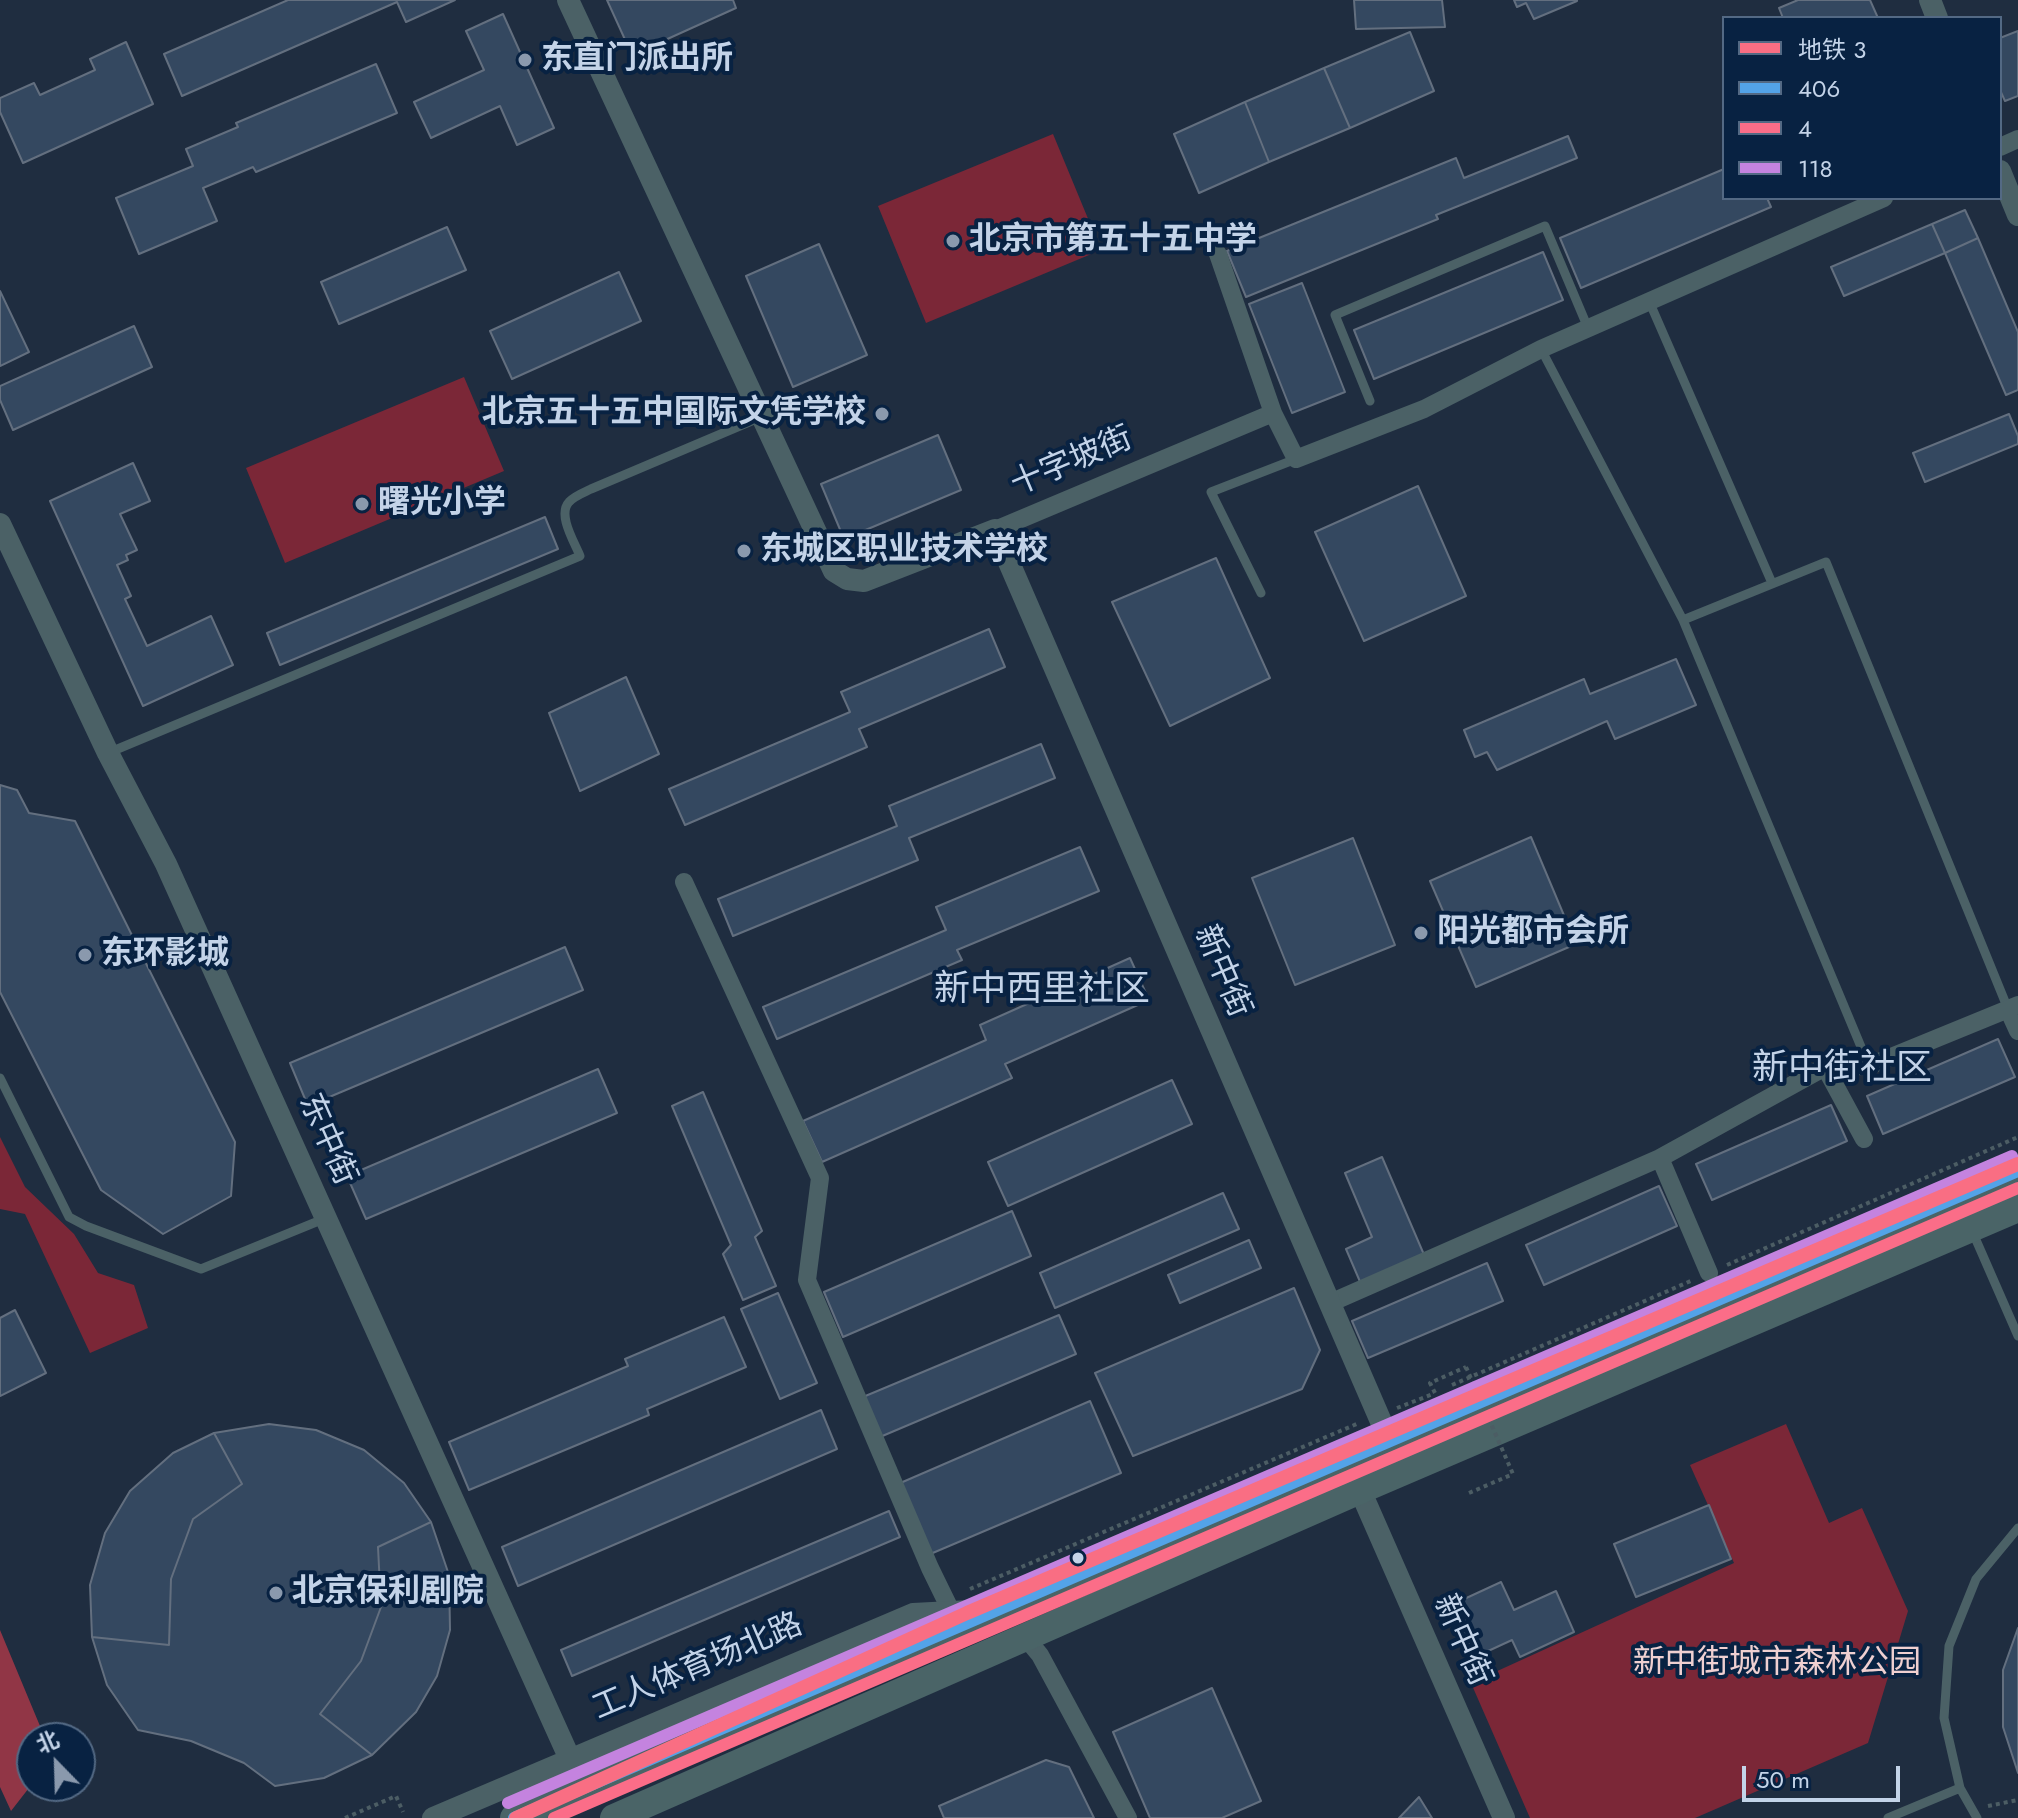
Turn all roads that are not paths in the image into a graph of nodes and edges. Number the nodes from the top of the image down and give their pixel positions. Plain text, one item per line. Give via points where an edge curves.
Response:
1 (568, 0) edge
2 (2002, 176) edge
3 (1879, 200) edge
4 (2018, 215) edge
5 (1218, 254) dead end
6 (1649, 301) junction
7 (1588, 328) junction
8 (1541, 349) junction
9 (1370, 401) dead end
10 (1273, 413) junction
11 (761, 417) junction
12 (1296, 459) junction
13 (0, 524) edge
14 (995, 530) junction
15 (1772, 583) junction
16 (1261, 593) dead end
17 (1683, 620) junction
18 (108, 753) junction
19 (684, 882) dead end
20 (2013, 1007) edge
21 (2018, 1031) edge
22 (1869, 1066) junction
23 (1825, 1067) junction
24 (0, 1078) edge
25 (1864, 1139) dead end
26 (1660, 1158) junction
27 (2018, 1171) edge
28 (2018, 1208) edge
29 (326, 1218) junction
30 (1971, 1228) junction
31 (1709, 1273) road end
32 (1330, 1303) junction
33 (2018, 1336) edge
34 (1383, 1428) junction
35 (1360, 1490) junction
36 (2018, 1528) edge
37 (949, 1605) junction
38 (997, 1609) junction
39 (1025, 1637) junction
40 (571, 1759) junction
41 (583, 1788) junction
42 (1960, 1788) junction
43 (433, 1818) edge
44 (514, 1818) edge
45 (614, 1818) edge
46 (1128, 1818) edge
47 (1504, 1818) edge
48 (1888, 1818) edge
49 (1977, 1818) edge

1 - 11 street, 十字坡街
2 - 4 street
3 - 6 street
5 - 10 street
6 - 7 street
6 - 15 lane
7 - 8 street
7 - 9 lane via 1545,226 1335,315
8 - 12 street via 1424,409
8 - 17 lane
10 - 12 street
10 - 14 street, 十字坡街
11 - 14 street, 十字坡街 via 834,571 847,579 864,581
11 - 18 lane via 568,502 566,521 580,556
12 - 16 lane via 1211,492
13 - 18 street, 东中街
14 - 32 street, 新中街
15 - 17 lane
15 - 20 lane via 1826,562
17 - 22 lane
18 - 29 street, 东中街 via 166,864
19 - 37 street via 820,1178 807,1280
20 - 21 street
20 - 22 street
22 - 23 street
23 - 25 street
23 - 26 street
24 - 29 lane via 69,1217 86,1226 201,1269
26 - 31 street
26 - 32 street
27 - 34 main road, 工人体育场北路
28 - 30 main road
29 - 40 street, 东中街
30 - 33 lane
30 - 35 main road
32 - 34 street, 新中街
34 - 38 main road, 工人体育场北路
35 - 39 main road
35 - 47 street, 新中街
36 - 42 lane via 1976,1579 1949,1646 1944,1718
37 - 38 street, 工人体育场北路
37 - 40 street, 工人体育场北路 via 913,1614
38 - 41 main road, 工人体育场北路
39 - 45 main road
39 - 46 street via 1040,1655
40 - 41 street, 东中街
40 - 43 street, 工人体育场北路
41 - 44 main road, 工人体育场北路
42 - 48 lane
42 - 49 lane

